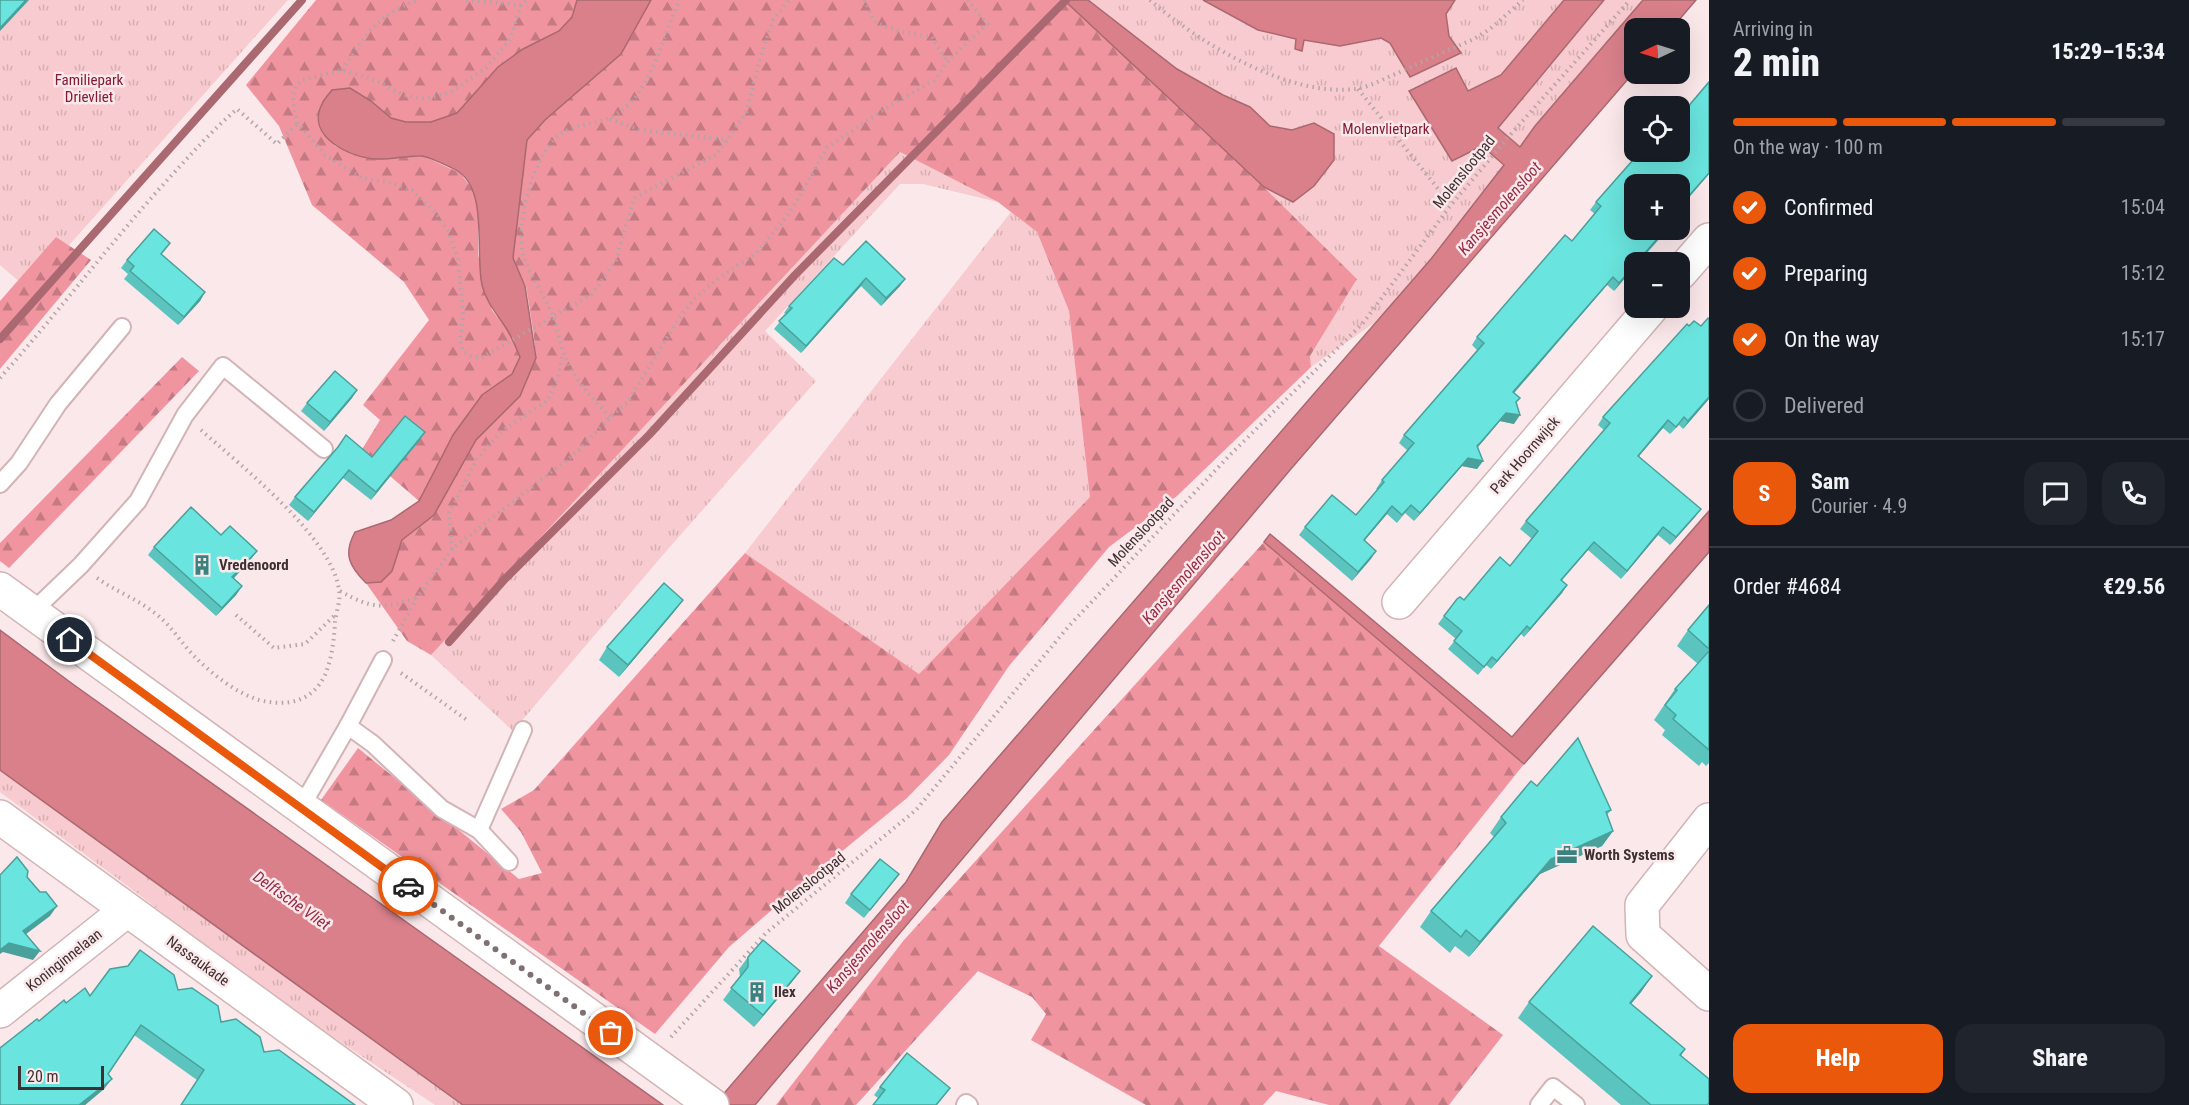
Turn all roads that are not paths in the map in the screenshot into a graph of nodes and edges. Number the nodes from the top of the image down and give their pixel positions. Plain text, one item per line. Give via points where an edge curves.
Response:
1 (1709, 240) edge
2 (1690, 262) edge
3 (1642, 318) edge
4 (122, 327) dead end
5 (324, 449) dead end
6 (0, 484) edge
7 (0, 589) edge
8 (1399, 603) dead end
9 (32, 612) junction
10 (383, 660) road end
11 (348, 726) junction
12 (523, 730) dead end
13 (300, 808) junction
14 (0, 817) edge
15 (1709, 820) edge
16 (479, 830) junction
17 (509, 862) dead end
18 (127, 910) junction
19 (1709, 994) edge
20 (0, 1011) edge
21 (709, 1103) edge
22 (396, 1105) edge
23 (965, 1105) edge
24 (969, 1105) edge
25 (1539, 1105) edge
26 (1576, 1105) edge

1 - 2 street
3 - 8 street, Park Hoornwijck
4 - 6 lane via 58,404 19,463
5 - 9 lane via 223,366 185,416 138,501
7 - 9 street
9 - 13 street
10 - 11 lane
11 - 13 lane
11 - 16 lane via 374,744 442,809
12 - 16 lane
13 - 21 street
14 - 18 street, Nassaukade
15 - 19 street via 1642,905 1642,935
16 - 17 lane
18 - 20 street, Koninginnelaan
18 - 22 street, Nassaukade
23 - 24 lane
25 - 26 lane via 1553,1087

